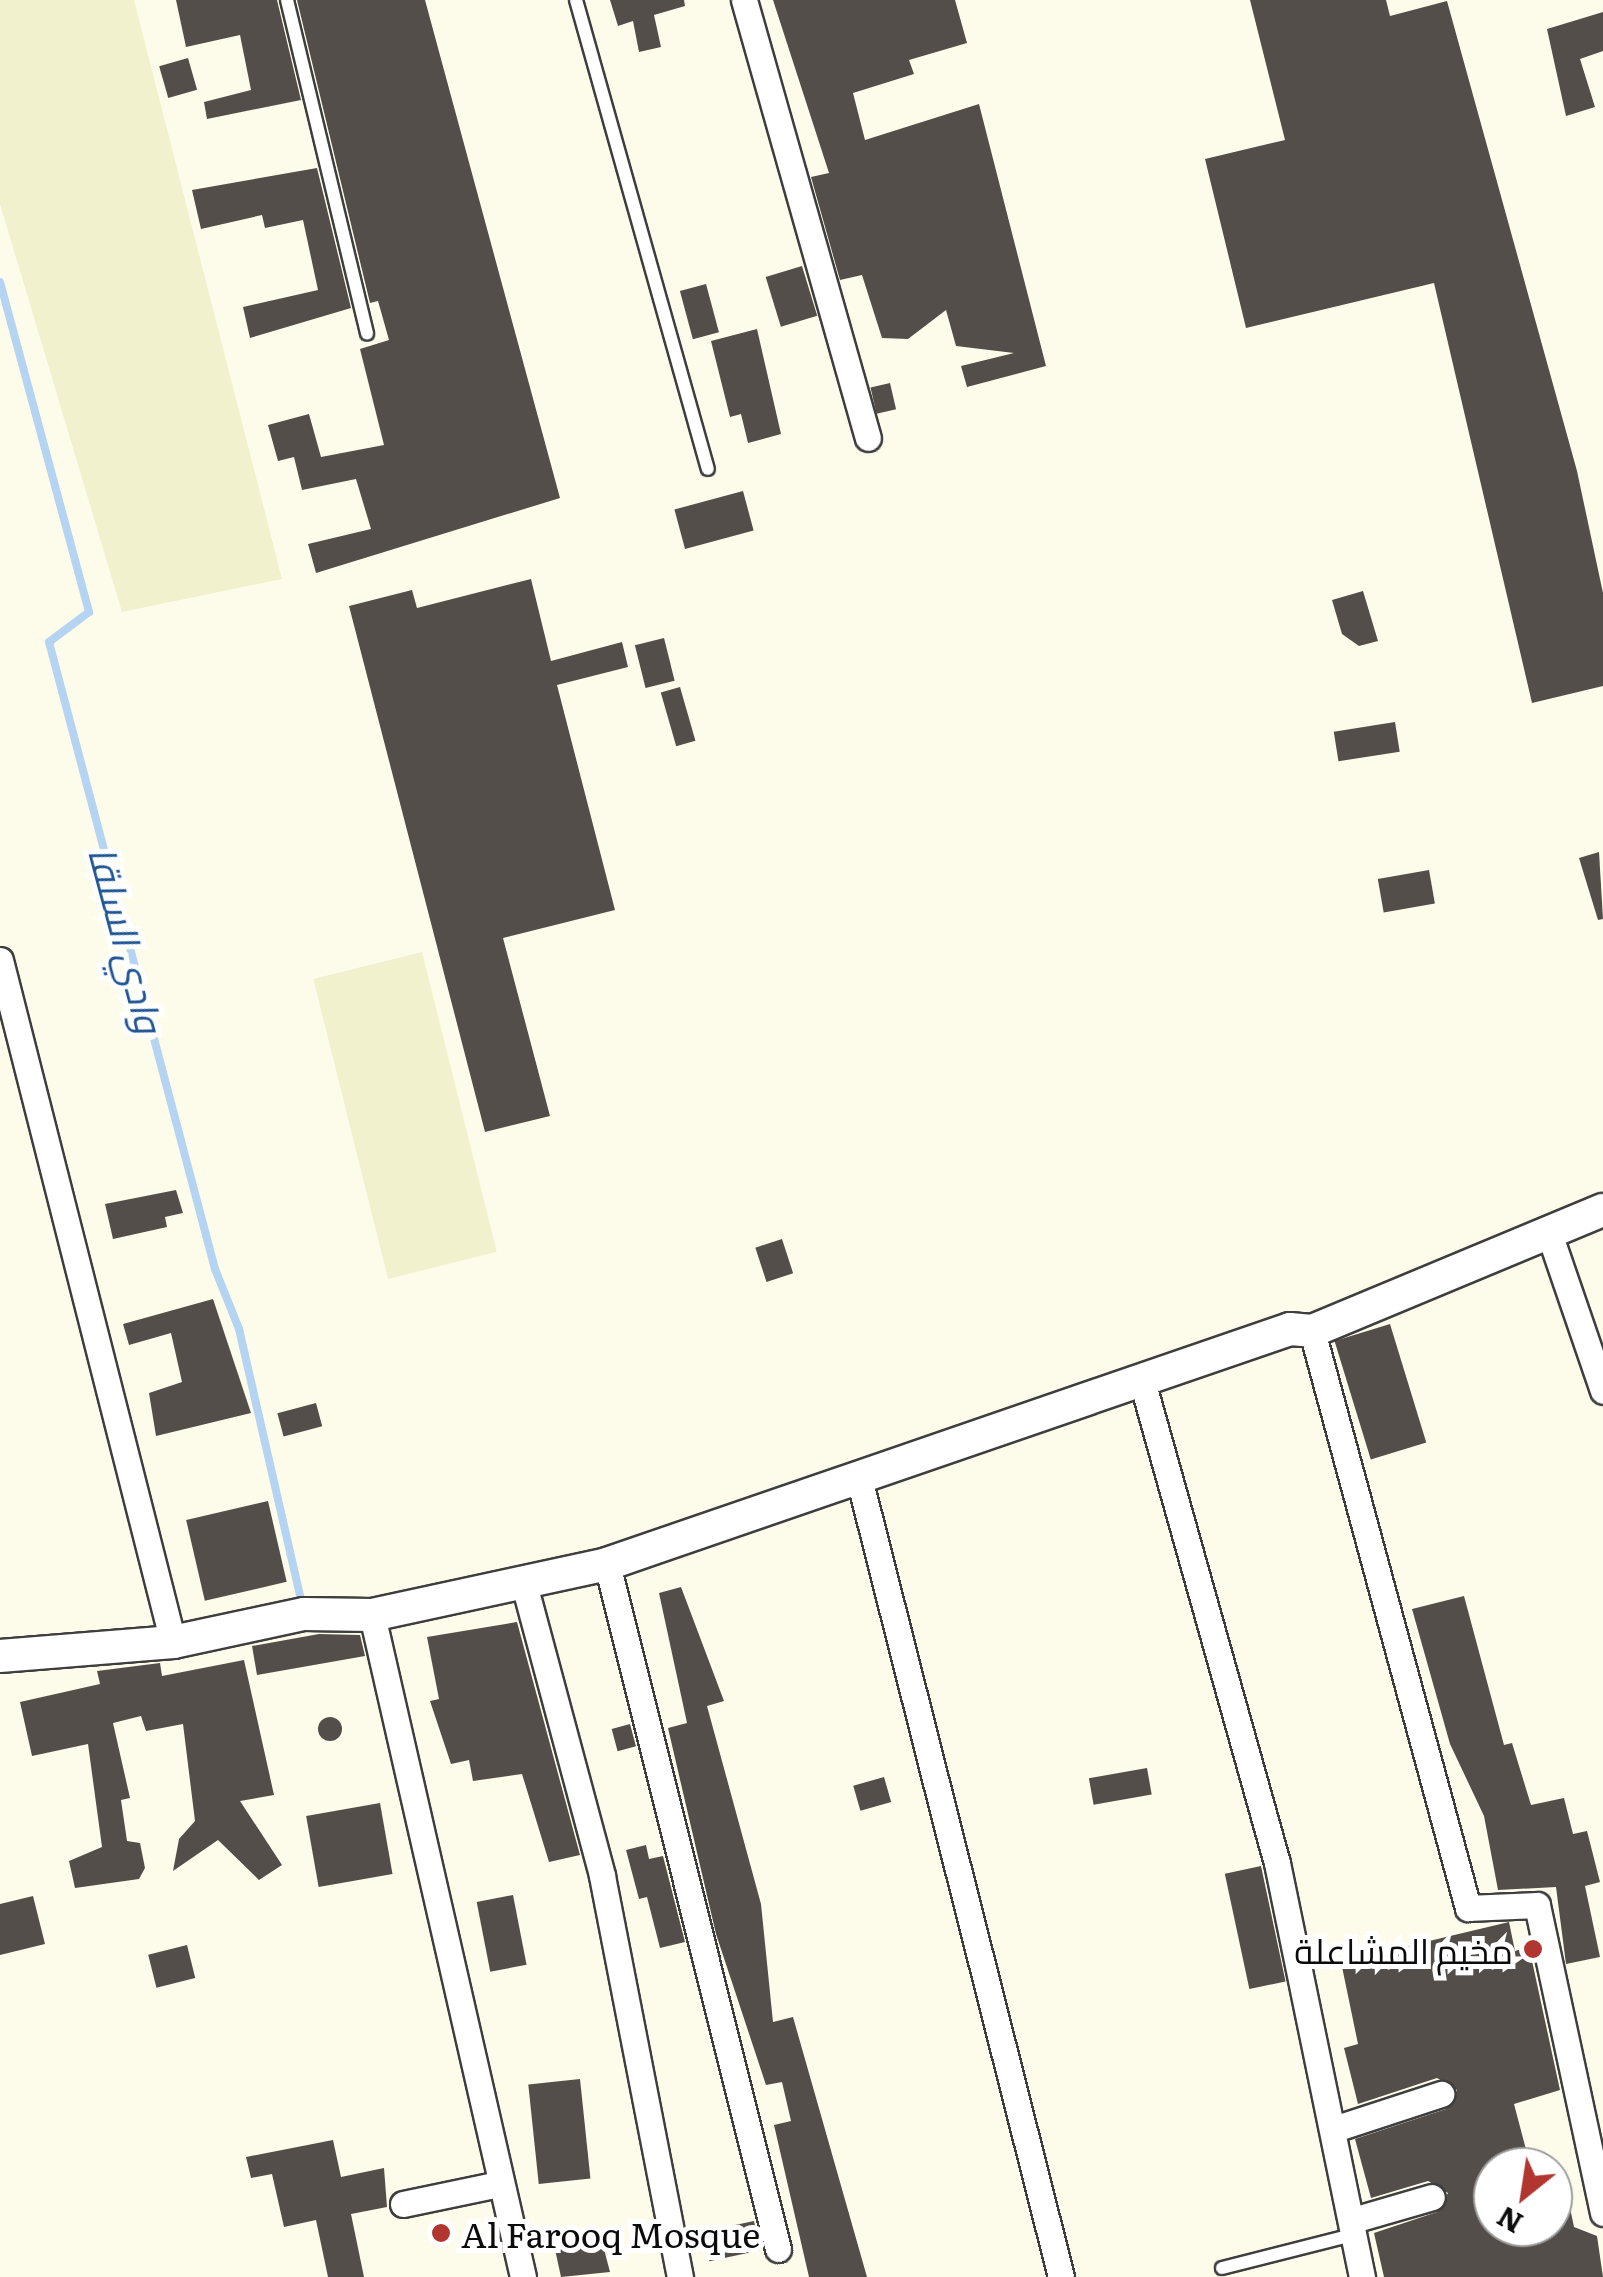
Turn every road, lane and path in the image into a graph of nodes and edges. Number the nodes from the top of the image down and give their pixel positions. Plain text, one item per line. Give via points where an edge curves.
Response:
1 (287, 0) edge
2 (576, 0) edge
3 (744, 0) edge
4 (367, 334) dead end
5 (868, 438) dead end
6 (708, 469) dead end
7 (0, 960) edge
8 (10, 1036) edge
9 (1603, 1210) edge
10 (1548, 1230) junction
11 (1312, 1331) junction
12 (1142, 1381) junction
13 (1603, 1391) edge
14 (858, 1474) junction
15 (608, 1564) junction
16 (524, 1584) junction
17 (372, 1615) junction
18 (173, 1642) junction
19 (0, 1656) edge
20 (1441, 2094) dead end
21 (1334, 2129) junction
22 (500, 2184) junction
23 (1432, 2198) dead end
24 (403, 2204) dead end
25 (1603, 2213) edge
26 (1352, 2228) junction
27 (778, 2249) dead end
28 (1222, 2268) dead end
29 (524, 2277) edge
30 (680, 2277) edge
31 (1061, 2277) edge
32 (1362, 2277) edge

1 - 4 lane
2 - 6 lane
3 - 5 street
7 - 8 street
8 - 18 street
9 - 10 street
10 - 11 street
10 - 13 street
11 - 12 street via 1290,1329
11 - 25 street via 1468,1908 1537,1906
12 - 14 street
12 - 21 street via 1277,1864
14 - 15 street
14 - 31 street
15 - 16 street
15 - 27 street
16 - 17 street
16 - 30 street via 602,1876
17 - 18 street via 304,1614
17 - 22 street
18 - 19 street via 70,1661
20 - 21 street
21 - 26 street
22 - 24 street
22 - 29 street
23 - 26 street
26 - 28 lane
26 - 32 street

